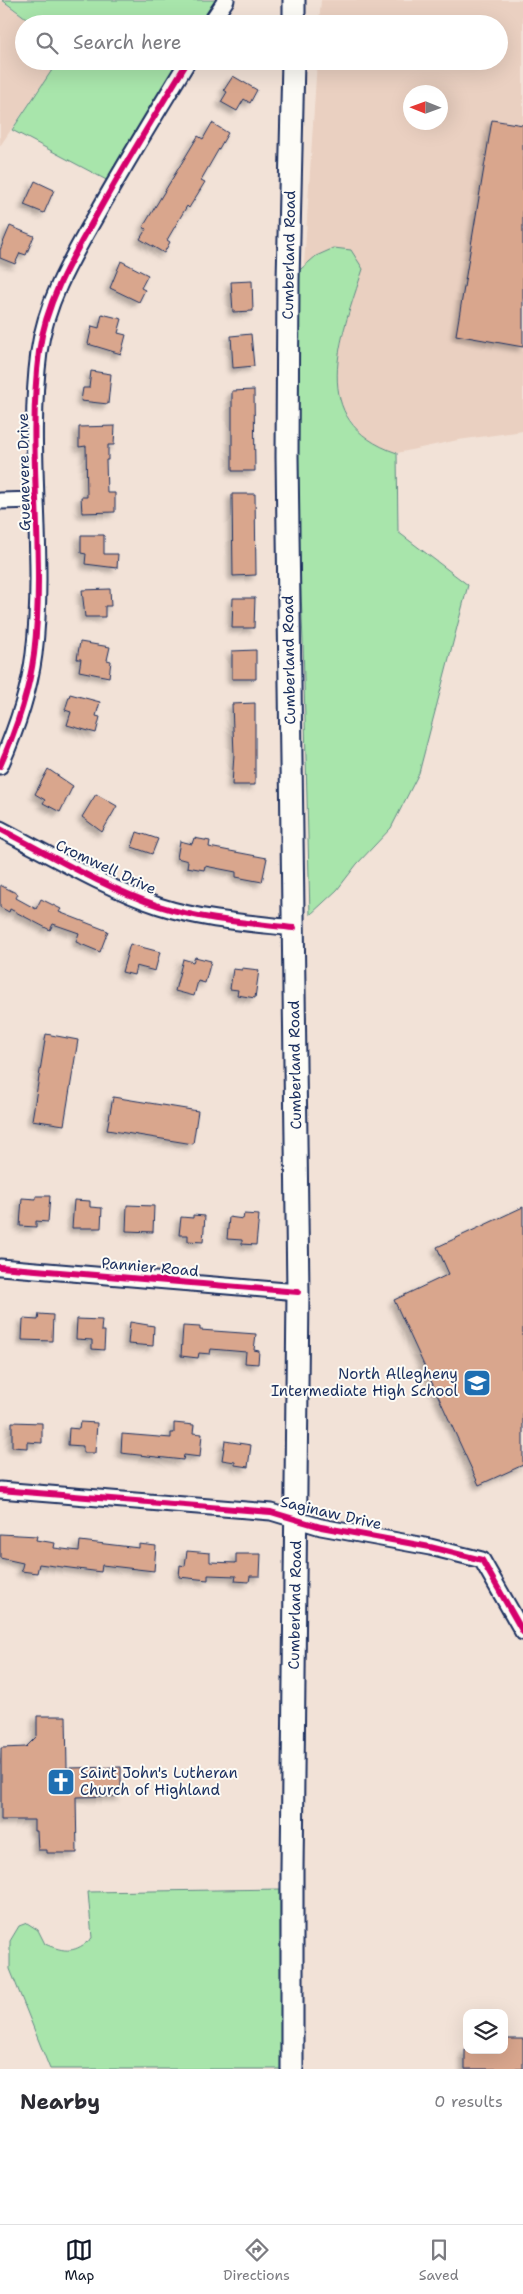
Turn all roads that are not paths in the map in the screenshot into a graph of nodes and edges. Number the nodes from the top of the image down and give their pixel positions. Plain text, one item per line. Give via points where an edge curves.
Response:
1 (226, 0) edge
2 (294, 0) edge
3 (216, 15) edge
4 (294, 15) edge
5 (183, 70) edge
6 (294, 70) edge
7 (0, 500) edge
8 (36, 500) junction
9 (0, 766) edge
10 (0, 829) edge
11 (294, 928) junction
12 (0, 1267) edge
13 (298, 1292) junction
14 (0, 1490) edge
15 (296, 1518) junction
16 (523, 1632) edge
17 (292, 2069) edge

1 - 3 street
2 - 4 main road
5 - 8 street, Guenevere Drive via 114,184 52,300 39,351
6 - 11 main road, Cumberland Road via 287,485
7 - 8 street
8 - 9 street, Guenevere Drive via 34,654 22,710
10 - 11 street, Cromwell Drive via 135,897 160,906 203,916
11 - 13 main road, Cumberland Road
12 - 13 street, Pannier Road
13 - 15 main road, Cumberland Road
14 - 15 street, Saginaw Drive via 271,1512
15 - 16 street, Saginaw Drive via 321,1527 482,1560
15 - 17 main road, Cumberland Road

